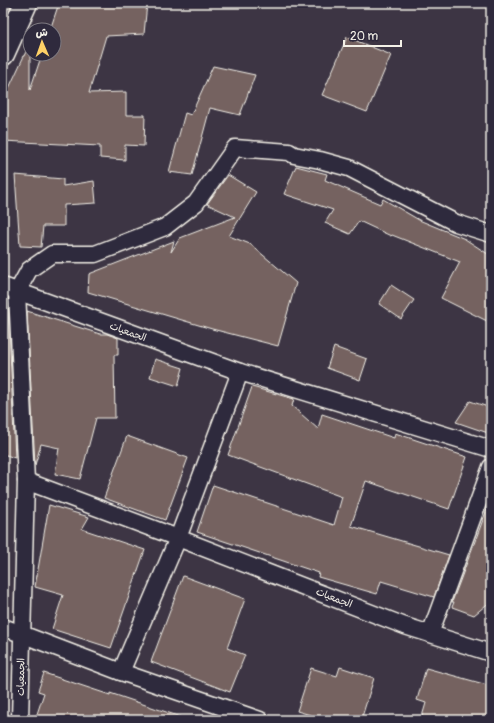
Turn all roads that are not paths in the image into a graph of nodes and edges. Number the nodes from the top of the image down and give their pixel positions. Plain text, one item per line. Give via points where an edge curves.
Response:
1 (26, 3) edge
2 (3, 54) edge
3 (491, 234) edge
4 (10, 289) edge
5 (240, 372) junction
6 (491, 449) edge
7 (491, 467) edge
8 (26, 480) junction
9 (178, 538) junction
10 (3, 627) edge
11 (22, 634) junction
12 (430, 634) junction
13 (491, 653) edge
14 (121, 672) junction
15 (20, 720) edge
16 (260, 720) edge

1 - 2 main road
3 - 4 street via 456,223 349,168 289,152 235,148 196,202 165,228 95,254 52,254 29,270
4 - 5 street, الجمعيات
4 - 8 street, الجمعيات
5 - 6 street, الجمعيات
5 - 9 street
7 - 12 street
8 - 9 street, الجمعيات
8 - 11 street, الجمعيات
9 - 12 street, الجمعيات
9 - 14 street
10 - 11 street
11 - 14 street
11 - 15 street, الجمعيات
12 - 13 street, الجمعيات
14 - 16 street

